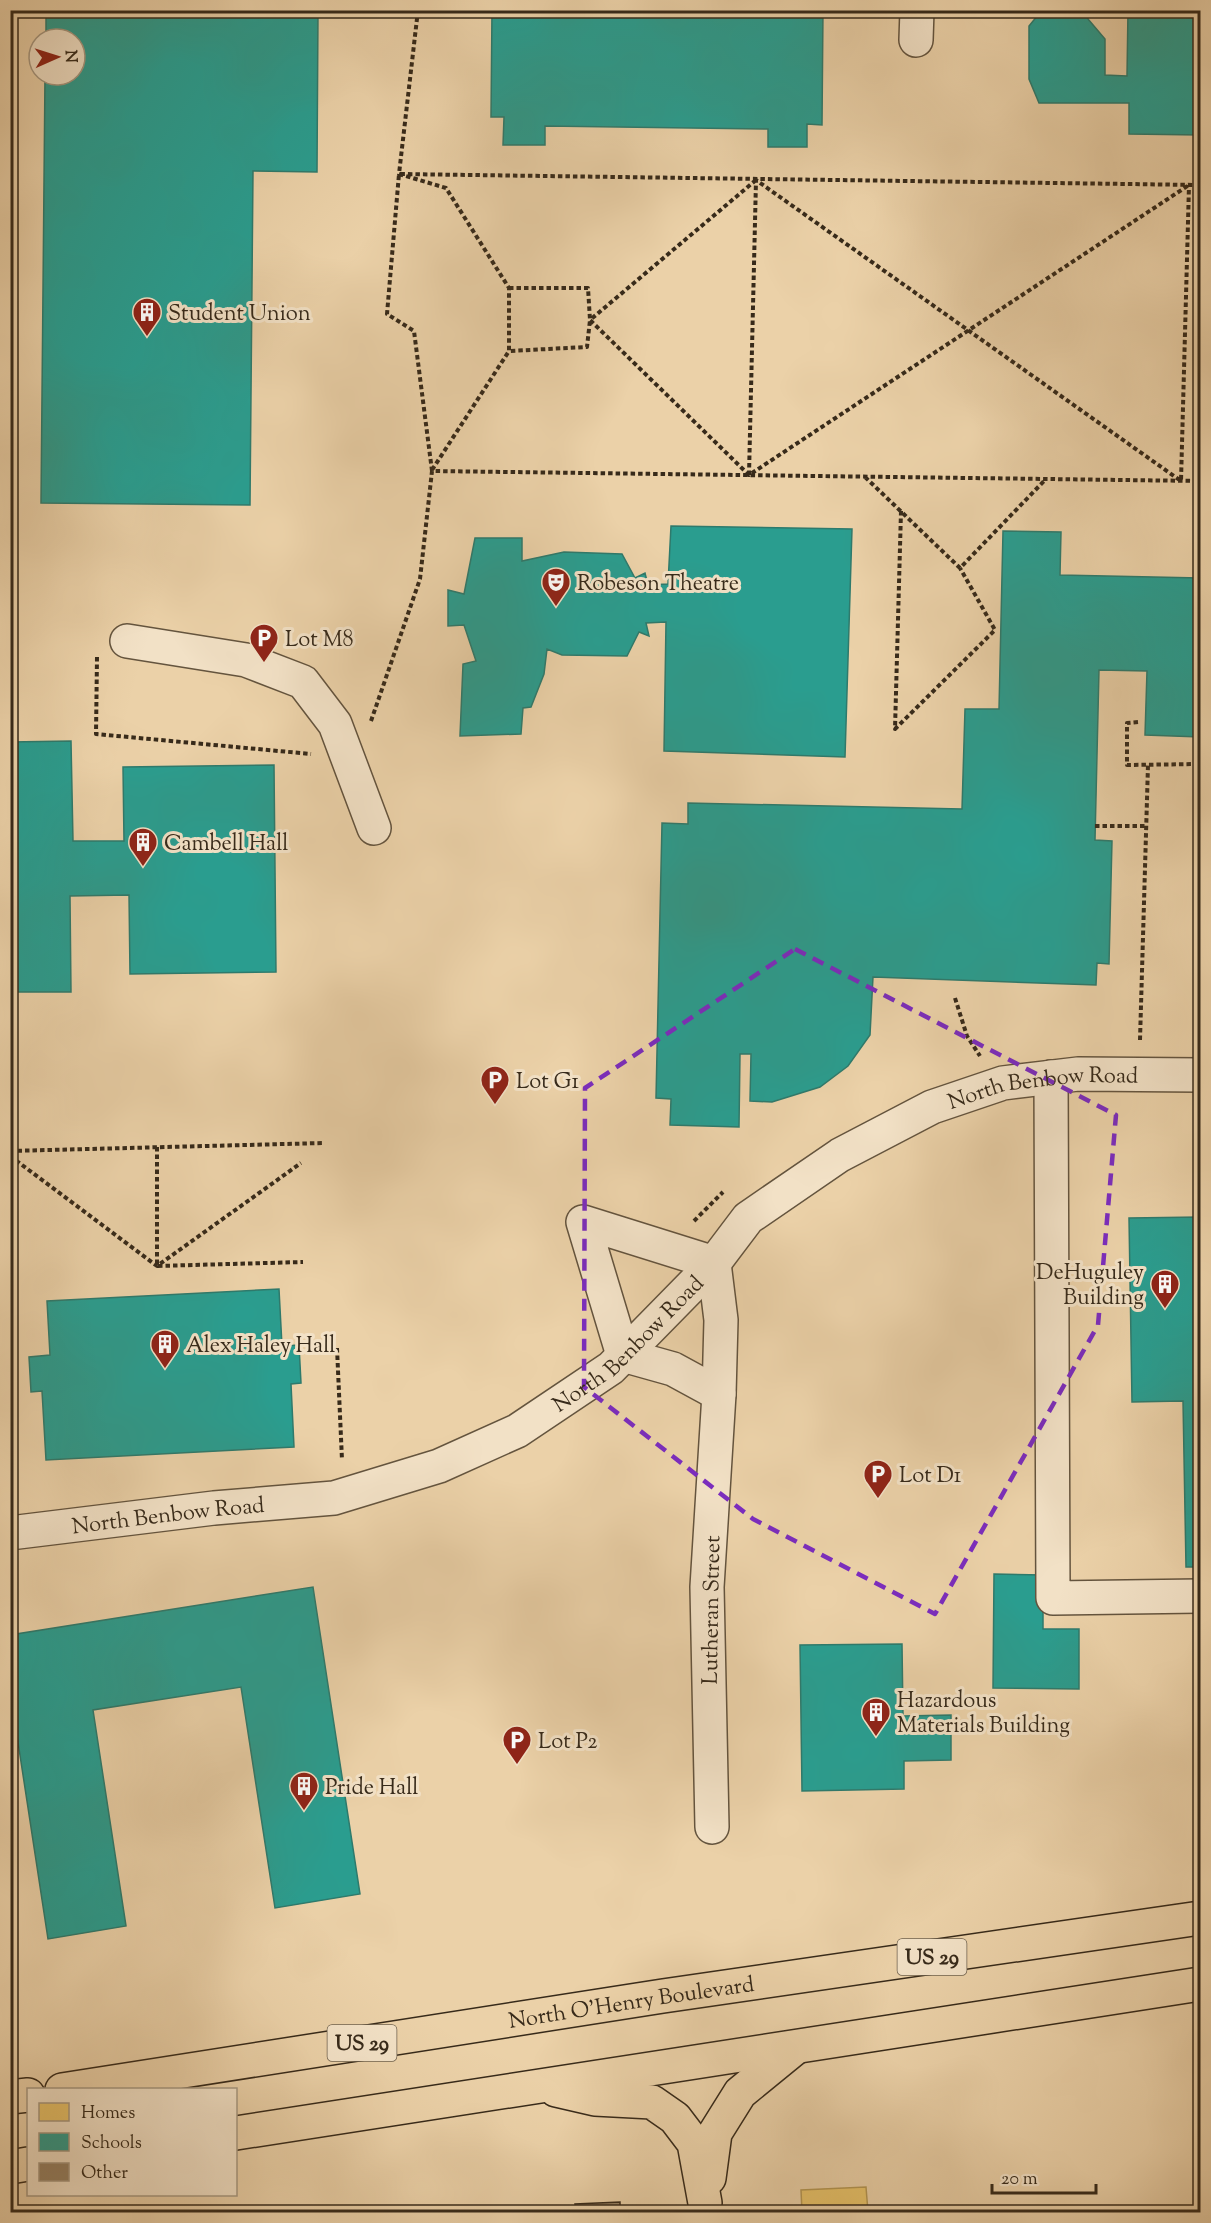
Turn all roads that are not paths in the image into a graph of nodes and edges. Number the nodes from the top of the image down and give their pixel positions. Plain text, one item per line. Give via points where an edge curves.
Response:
1 (127, 641) dead end
2 (374, 828) dead end
3 (1200, 1075) edge
4 (1051, 1077) junction
5 (714, 1263) junction
6 (622, 1355) junction
7 (719, 1394) junction
8 (10, 1533) edge
9 (1200, 1596) edge
10 (712, 1827) dead end
11 (1200, 1918) edge
12 (1200, 1984) edge
13 (795, 2048) junction
14 (537, 2085) junction
15 (75, 2088) edge
16 (27, 2095) edge
17 (10, 2097) edge
18 (237, 2133) edge
19 (27, 2164) edge
20 (10, 2167) edge
21 (705, 2208) edge

1 - 2 street via 246,660 303,682 335,724
3 - 4 street, North Benbow Road
4 - 5 street, North Benbow Road via 1003,1083 932,1107 840,1155 748,1218
4 - 9 street via 1053,1598
5 - 6 street, North Benbow Road
5 - 6 street via 584,1222
5 - 7 street, Lutheran Street via 721,1320
6 - 7 street via 673,1369
6 - 8 street, North Benbow Road via 611,1368 518,1431 439,1466 334,1498
7 - 10 street, Lutheran Street via 707,1587
11 - 15 highway, North O'Henry Boulevard / US 29 via 663,1996
12 - 13 highway
13 - 14 highway
13 - 21 highway via 740,2092 715,2133
14 - 18 highway
14 - 21 highway via 595,2099 652,2102 675,2118 694,2143
16 - 17 highway
19 - 20 highway

